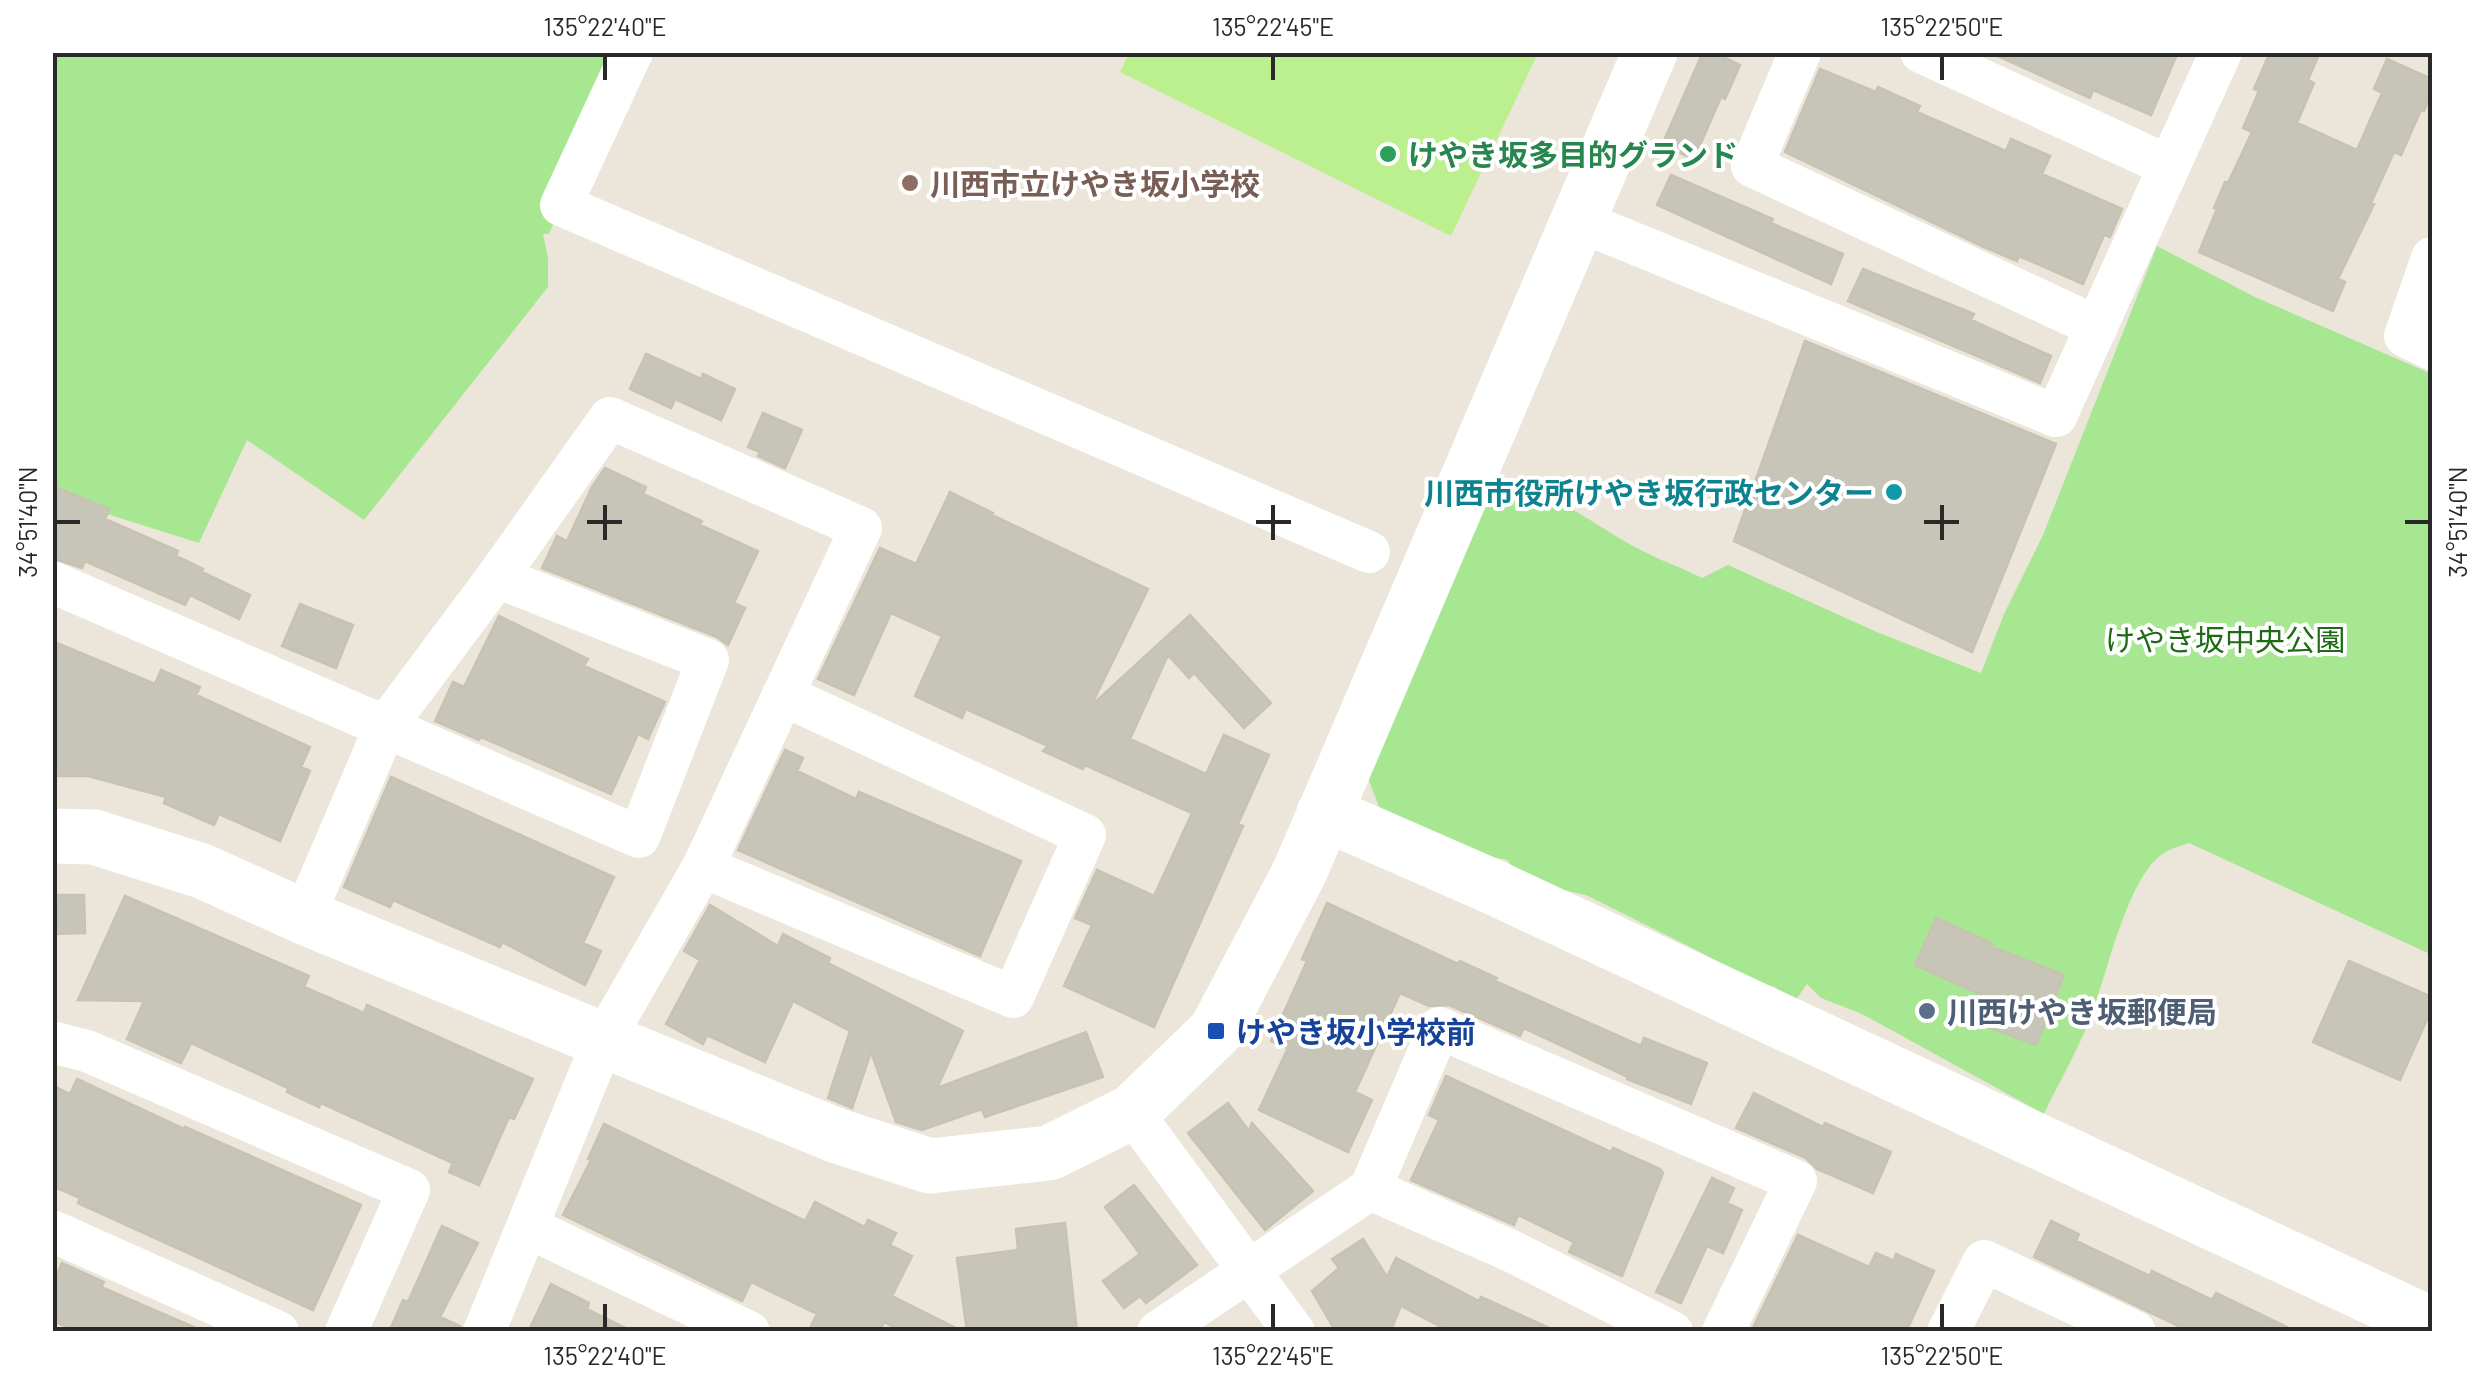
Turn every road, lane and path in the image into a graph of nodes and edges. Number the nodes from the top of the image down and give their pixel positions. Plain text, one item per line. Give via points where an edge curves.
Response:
1 (632, 52) edge
2 (1650, 52) edge
3 (1800, 52) edge
4 (1922, 52) edge
5 (2221, 52) edge
6 (2170, 166) junction
7 (1577, 220) junction
8 (2432, 258) edge
9 (2097, 327) junction
10 (2432, 349) edge
11 (1369, 552) dead end
12 (496, 578) junction
13 (52, 582) edge
14 (783, 695) junction
15 (385, 727) junction
16 (1324, 813) junction
17 (52, 836) edge
18 (703, 867) junction
19 (304, 917) junction
20 (604, 1040) junction
21 (52, 1042) edge
22 (1132, 1112) junction
23 (1370, 1189) junction
24 (529, 1228) junction
25 (52, 1230) edge
26 (1249, 1270) junction
27 (2432, 1325) edge
28 (278, 1332) edge
29 (346, 1332) edge
30 (484, 1332) edge
31 (749, 1332) edge
32 (1158, 1332) edge
33 (1294, 1332) edge
34 (1672, 1332) edge
35 (1723, 1332) edge
36 (1948, 1332) edge
37 (2135, 1332) edge

1 - 11 street via 561,205
2 - 7 street
3 - 9 street via 1752,166
4 - 6 street
5 - 6 street
6 - 9 street
7 - 9 street via 2056,416
7 - 16 street
8 - 10 street via 2405,336
12 - 14 street via 610,418 861,528
12 - 15 street
12 - 15 street via 708,660 638,837
13 - 15 street
14 - 18 street
14 - 18 street via 1085,835 1013,997
15 - 19 street
16 - 22 street via 1216,1031
16 - 27 street
17 - 19 street via 94,837 202,871
18 - 20 street
19 - 20 street
20 - 22 street via 835,1135 930,1166 1049,1153
20 - 24 street
21 - 29 street via 87,1051 410,1190
22 - 26 street
23 - 26 street
23 - 34 street
23 - 35 street via 1439,1028 1796,1181
24 - 30 street
24 - 31 street
25 - 28 street
26 - 32 street
26 - 33 street
36 - 37 street via 1984,1261

